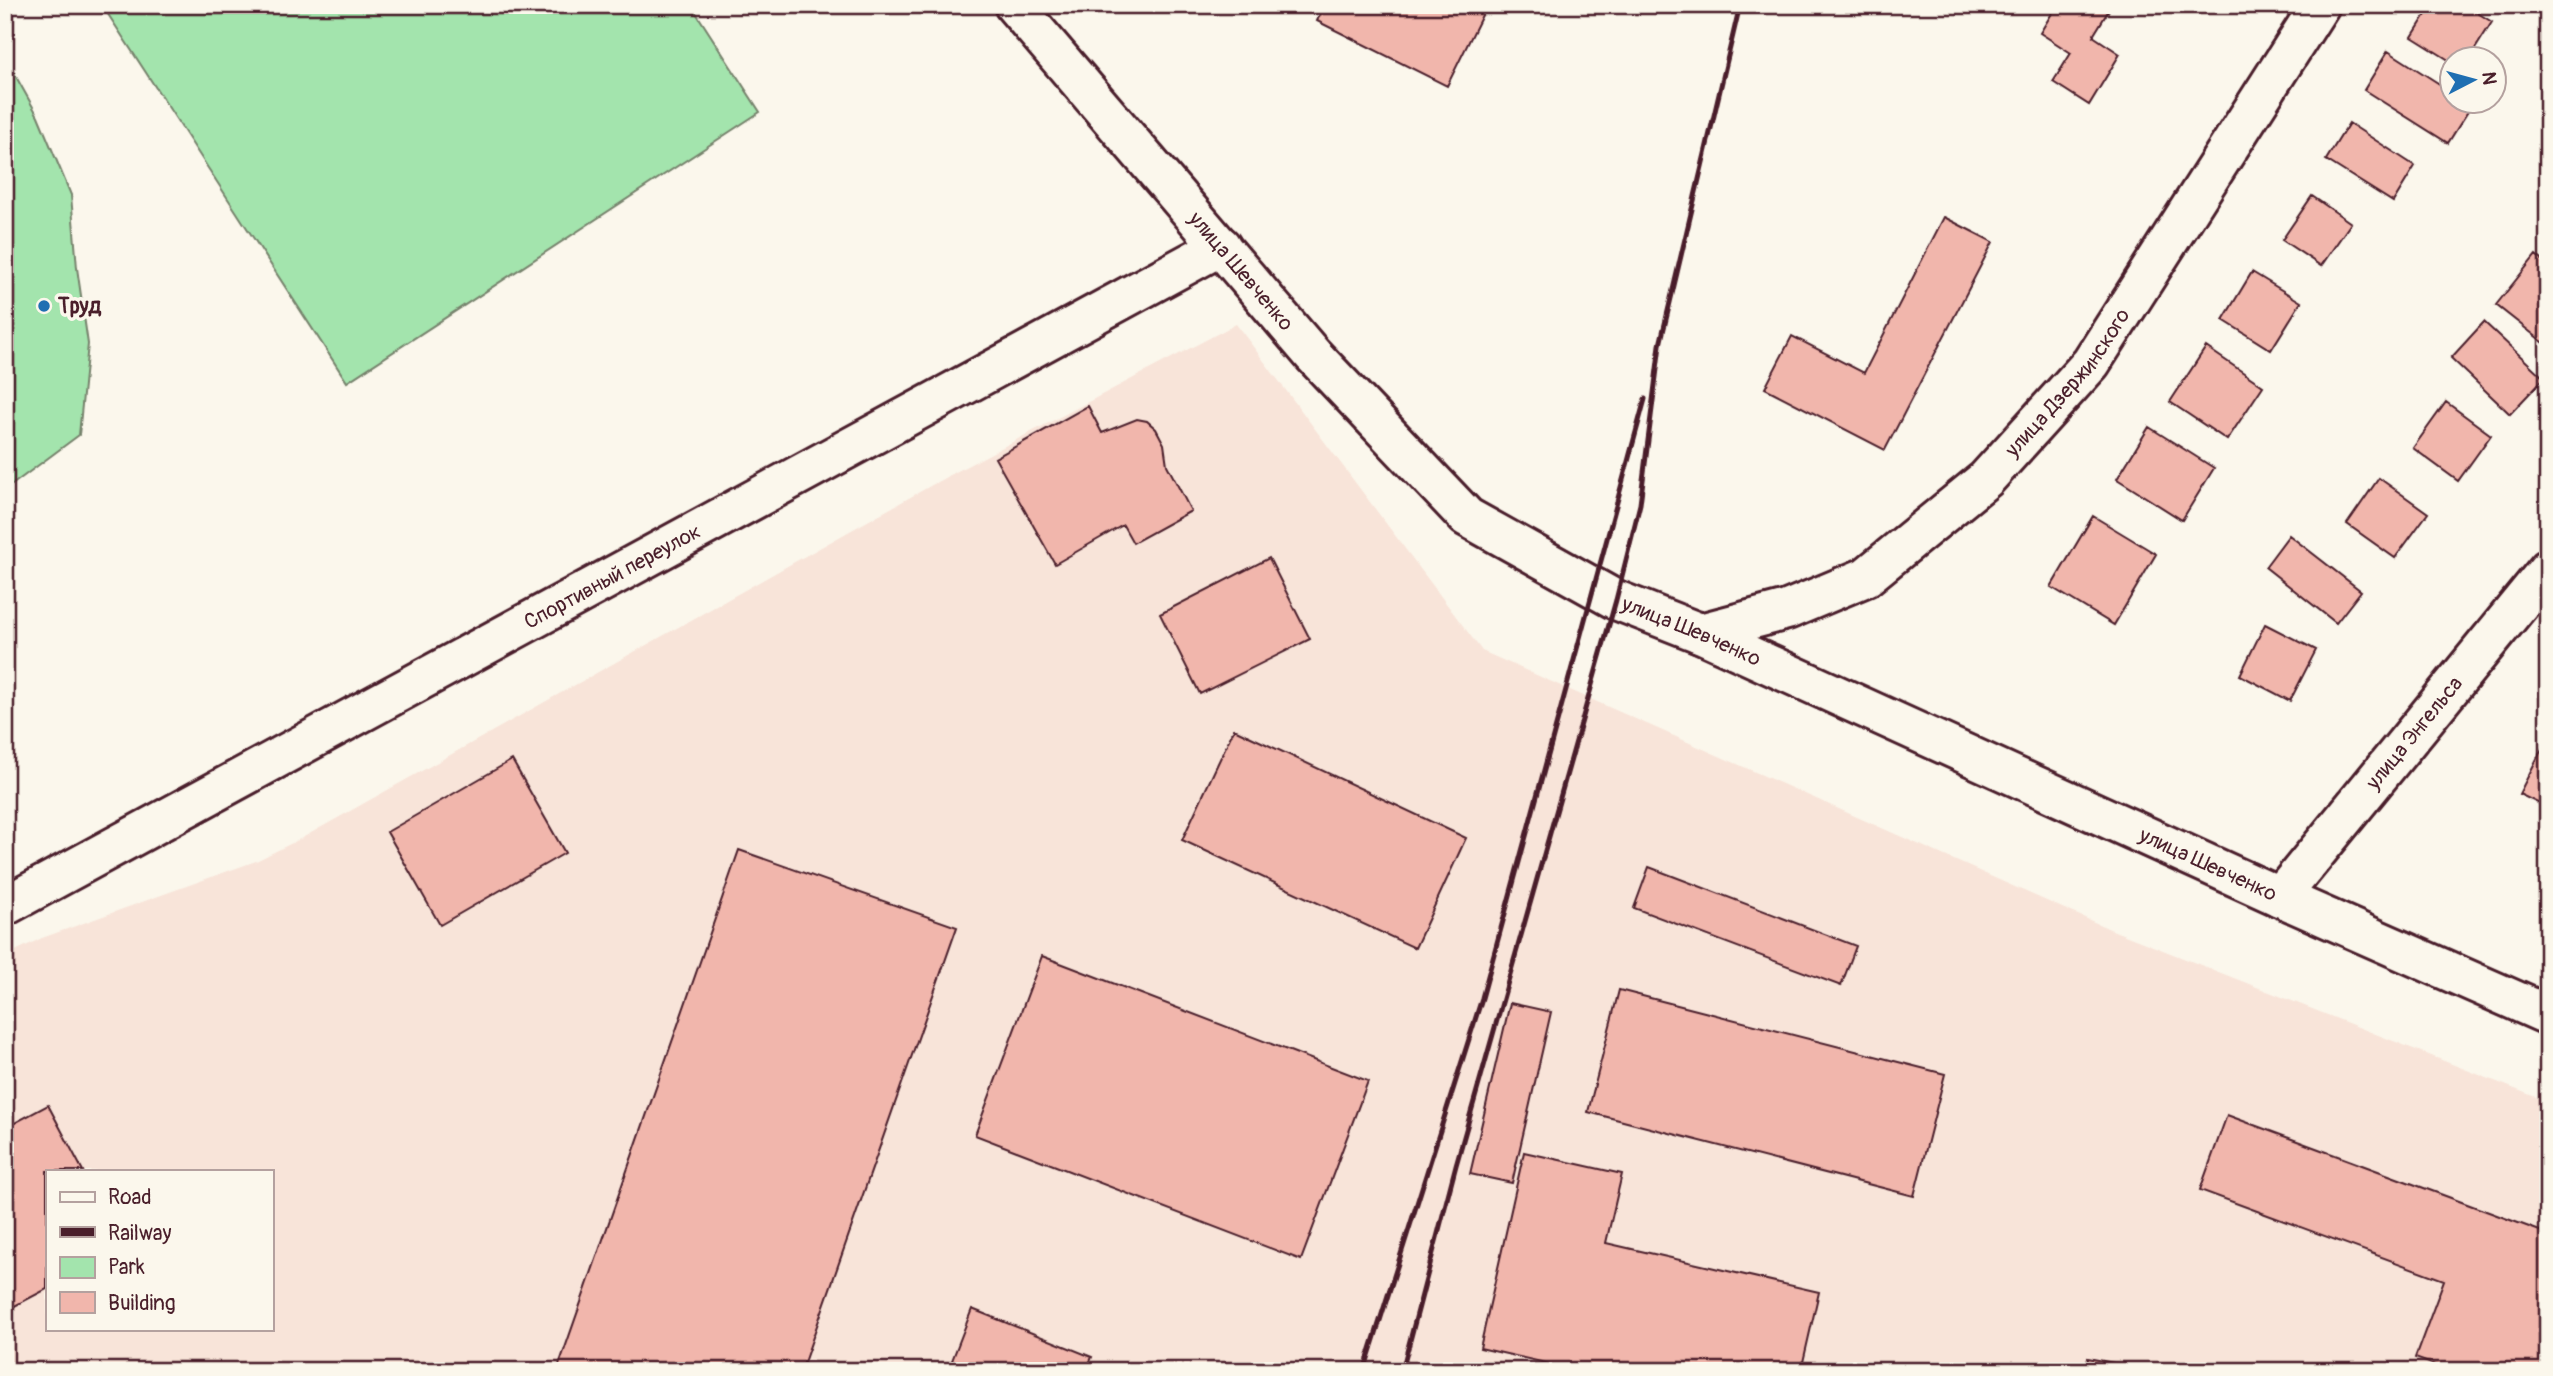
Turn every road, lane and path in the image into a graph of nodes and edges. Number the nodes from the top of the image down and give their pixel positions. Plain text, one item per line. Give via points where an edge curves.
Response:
1 (1014, 5) edge
2 (2320, 5) edge
3 (1221, 246) junction
4 (2548, 569) edge
5 (1700, 633) junction
6 (2280, 897) junction
7 (5, 906) edge
8 (2548, 1014) edge

1 - 3 street, улица Шевченко
2 - 5 street, улица Дзержинского via 2091,363 1986,479 1866,577 1787,610
3 - 5 street, улица Шевченко via 1313,355 1467,517 1616,600
3 - 7 street, Спортивный переулок
4 - 6 street, улица Энгельса
5 - 6 street, улица Шевченко
6 - 8 street, улица Шевченко

